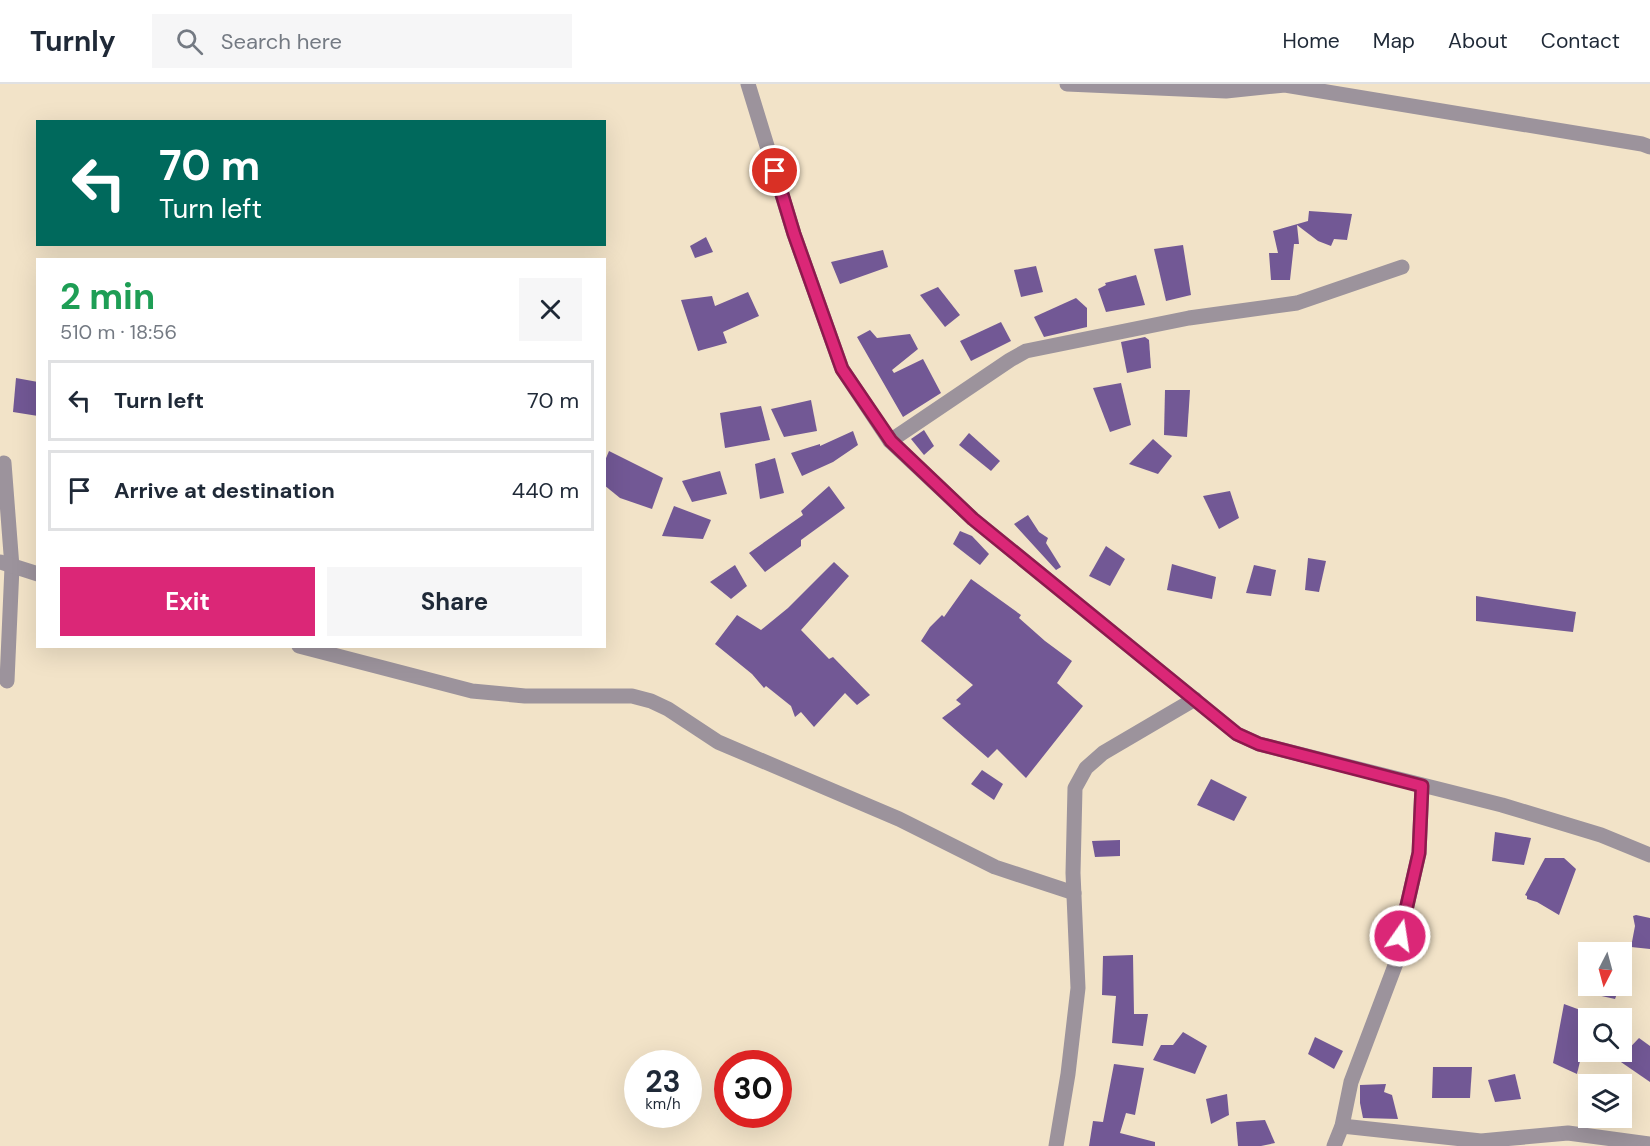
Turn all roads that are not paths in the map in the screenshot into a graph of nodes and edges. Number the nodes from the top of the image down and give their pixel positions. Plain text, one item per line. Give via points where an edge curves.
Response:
1 (748, 84) edge
2 (1067, 84) edge
3 (1650, 147) edge
4 (1402, 267) dead end
5 (891, 441) junction
6 (4, 463) dead end
7 (6, 565) edge
8 (36, 573) edge
9 (307, 648) edge
10 (7, 681) dead end
11 (1195, 699) junction
12 (1422, 786) junction
13 (1650, 855) edge
14 (1074, 893) junction
15 (1342, 1126) junction
16 (1650, 1144) edge
17 (1056, 1146) edge
18 (1334, 1146) edge

1 - 5 street via 794,234 842,369
2 - 3 street via 1226,91 1285,85
4 - 5 street via 1297,303 1189,318 1026,351
5 - 11 street via 973,519
6 - 7 street
7 - 8 street
7 - 10 street
9 - 14 street via 472,691 525,696 632,696 651,701 718,742 899,819 995,867
11 - 12 street via 1237,734 1259,744
11 - 14 street via 1103,753 1086,768 1075,788
12 - 13 street via 1502,805
12 - 15 street via 1419,853 1396,963 1351,1082
14 - 17 street via 1078,988
15 - 16 street via 1481,1141 1568,1133
15 - 18 street

